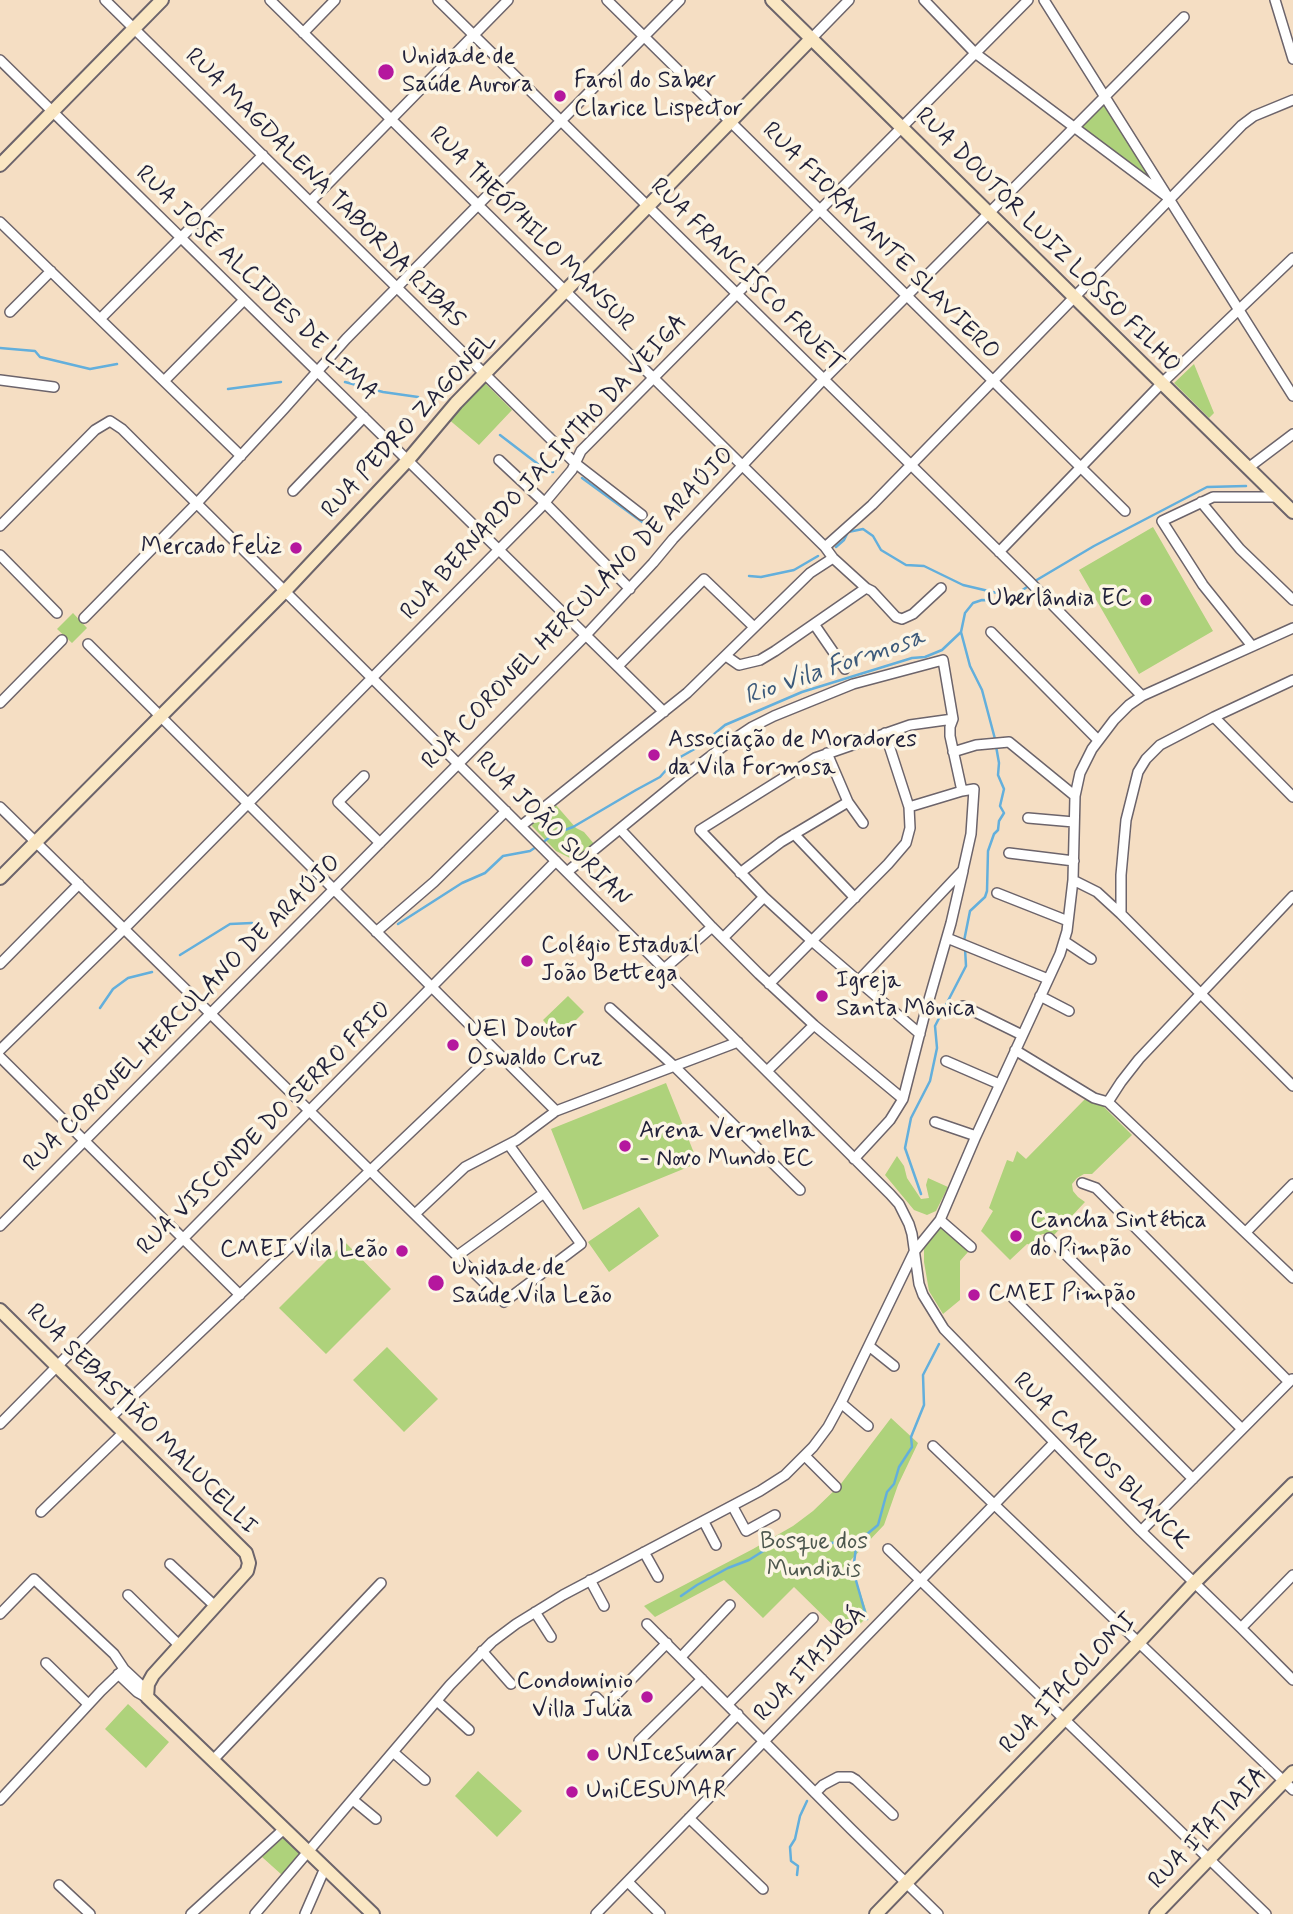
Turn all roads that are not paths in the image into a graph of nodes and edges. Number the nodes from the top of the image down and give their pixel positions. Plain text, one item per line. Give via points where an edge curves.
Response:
1 (105, 0) edge
2 (162, 0) edge
3 (270, 0) edge
4 (335, 0) edge
5 (438, 0) edge
6 (508, 0) edge
7 (607, 0) edge
8 (680, 0) edge
9 (772, 0) edge
10 (849, 0) edge
11 (924, 0) edge
12 (1028, 0) edge
13 (1044, 0) edge
14 (1275, 0) edge
15 (1184, 17) dead end
16 (134, 29) junction
17 (303, 33) junction
18 (474, 35) junction
19 (644, 36) junction
20 (811, 39) junction
21 (975, 52) junction
22 (1293, 59) edge
23 (0, 60) edge
24 (1105, 97) junction
25 (1293, 100) edge
26 (53, 111) junction
27 (391, 119) junction
28 (561, 121) junction
29 (730, 122) junction
30 (901, 127) junction
31 (1074, 127) junction
32 (263, 155) junction
33 (0, 165) edge
34 (1170, 200) junction
35 (310, 202) junction
36 (478, 205) junction
37 (648, 206) junction
38 (820, 210) junction
39 (989, 213) junction
40 (0, 222) edge
41 (181, 237) junction
42 (1293, 258) edge
43 (51, 271) junction
44 (397, 287) junction
45 (565, 291) junction
46 (737, 293) junction
47 (907, 296) junction
48 (1074, 297) junction
49 (244, 300) junction
50 (1238, 309) junction
51 (10, 312) dead end
52 (100, 319) junction
53 (317, 371) junction
54 (484, 374) junction
55 (653, 377) junction
56 (824, 379) junction
57 (0, 380) edge
58 (993, 381) junction
59 (164, 382) junction
60 (1162, 383) junction
61 (54, 387) dead end
62 (1293, 396) edge
63 (364, 417) junction
64 (1293, 434) edge
65 (241, 456) junction
66 (408, 460) junction
67 (499, 460) dead end
68 (575, 463) junction
69 (742, 465) junction
70 (911, 465) junction
71 (1081, 467) junction
72 (1248, 468) junction
73 (293, 491) dead end
74 (1278, 498) junction
75 (1201, 502) junction
76 (197, 503) junction
77 (545, 503) junction
78 (1125, 511) dead end
79 (1293, 512) edge
80 (642, 515) dead end
81 (0, 526) edge
82 (498, 549) junction
83 (829, 552) junction
84 (999, 552) junction
85 (0, 555) edge
86 (866, 588) junction
87 (942, 588) dead end
88 (629, 589) junction
89 (285, 591) junction
90 (1293, 600) edge
91 (57, 613) dead end
92 (84, 618) dead end
93 (814, 624) junction
94 (754, 627) junction
95 (1293, 628) edge
96 (991, 632) dead end
97 (586, 635) junction
98 (62, 640) dead end
99 (89, 644) dead end
100 (1252, 646) junction
101 (726, 656) junction
102 (618, 666) junction
103 (845, 669) dead end
104 (372, 678) junction
105 (1293, 680) edge
106 (1142, 696) junction
107 (0, 703) edge
108 (664, 712) junction
109 (161, 716) junction
110 (1214, 717) junction
111 (953, 719) junction
112 (886, 733) junction
113 (1098, 740) junction
114 (953, 752) junction
115 (827, 753) junction
116 (458, 764) junction
117 (364, 776) dead end
118 (962, 791) junction
119 (1075, 796) junction
120 (1293, 797) edge
121 (848, 802) junction
122 (248, 803) junction
123 (0, 807) edge
124 (909, 807) junction
125 (506, 811) junction
126 (1028, 818) dead end
127 (863, 822) dead end
128 (1074, 822) junction
129 (521, 826) junction
130 (620, 829) junction
131 (794, 834) junction
132 (36, 842) junction
133 (380, 843) junction
134 (1009, 853) dead end
135 (556, 861) junction
136 (1074, 861) junction
137 (963, 870) junction
138 (567, 872) junction
139 (740, 873) junction
140 (0, 878) edge
141 (1073, 880) junction
142 (79, 884) junction
143 (334, 890) junction
144 (997, 893) dead end
145 (1293, 896) edge
146 (764, 897) junction
147 (855, 898) junction
148 (1122, 914) junction
149 (1068, 921) junction
150 (712, 927) junction
151 (124, 929) junction
152 (376, 932) junction
153 (947, 938) junction
154 (723, 939) junction
155 (812, 941) junction
156 (1064, 941) junction
157 (1091, 959) dead end
158 (0, 964) edge
159 (664, 969) junction
160 (1048, 979) junction
161 (858, 981) junction
162 (769, 984) junction
163 (432, 988) junction
164 (1200, 994) junction
165 (1040, 996) junction
166 (963, 1006) dead end
167 (610, 1008) dead end
168 (1069, 1011) dead end
169 (211, 1014) junction
170 (814, 1025) junction
171 (920, 1034) junction
172 (1022, 1035) junction
173 (738, 1042) junction
174 (0, 1050) edge
175 (1015, 1050) junction
176 (496, 1051) junction
177 (0, 1058) edge
178 (946, 1062) dead end
179 (675, 1067) junction
180 (767, 1072) junction
181 (999, 1084) junction
182 (1293, 1086) edge
183 (903, 1099) junction
184 (1108, 1101) junction
185 (310, 1111) junction
186 (556, 1111) junction
187 (935, 1122) dead end
188 (976, 1136) junction
189 (84, 1142) junction
190 (509, 1145) junction
191 (855, 1159) junction
192 (370, 1171) junction
193 (1082, 1183) dead end
194 (1293, 1184) edge
195 (800, 1190) dead end
196 (544, 1193) junction
197 (415, 1214) junction
198 (940, 1220) junction
199 (0, 1226) edge
200 (1246, 1233) junction
201 (1049, 1238) dead end
202 (183, 1239) junction
203 (971, 1247) dead end
204 (914, 1252) junction
205 (457, 1256) junction
206 (1293, 1278) edge
207 (240, 1295) junction
208 (1013, 1298) dead end
209 (0, 1310) edge
210 (869, 1346) junction
211 (57, 1366) junction
212 (894, 1366) dead end
213 (1291, 1380) edge
214 (841, 1403) junction
215 (110, 1419) junction
216 (0, 1424) edge
217 (868, 1426) dead end
218 (1242, 1429) junction
219 (124, 1432) junction
220 (1054, 1443) junction
221 (933, 1446) dead end
222 (805, 1457) junction
223 (1193, 1479) junction
224 (1293, 1484) edge
225 (836, 1487) dead end
226 (994, 1504) junction
227 (733, 1507) junction
228 (41, 1512) dead end
229 (775, 1515) dead end
230 (704, 1522) junction
231 (1141, 1531) junction
232 (716, 1545) dead end
233 (888, 1549) dead end
234 (644, 1552) junction
235 (170, 1564) dead end
236 (1293, 1575) edge
237 (658, 1577) dead end
238 (590, 1580) junction
239 (921, 1580) junction
240 (381, 1583) dead end
241 (1194, 1583) junction
242 (128, 1595) dead end
243 (730, 1605) dead end
244 (216, 1606) junction
245 (604, 1606) dead end
246 (535, 1612) junction
247 (0, 1615) edge
248 (813, 1618) dead end
249 (647, 1624) dead end
250 (1241, 1628) junction
251 (551, 1637) dead end
252 (667, 1643) junction
253 (1138, 1643) junction
254 (180, 1646) junction
255 (482, 1651) junction
256 (681, 1657) junction
257 (46, 1663) dead end
258 (121, 1671) junction
259 (1292, 1678) edge
260 (702, 1679) junction
261 (511, 1684) dead end
262 (146, 1697) junction
263 (596, 1697) dead end
264 (437, 1701) junction
265 (88, 1704) junction
266 (727, 1704) junction
267 (737, 1714) junction
268 (1065, 1719) junction
269 (469, 1730) dead end
270 (639, 1741) dead end
271 (764, 1741) junction
272 (393, 1752) junction
273 (213, 1760) junction
274 (676, 1778) dead end
275 (425, 1780) dead end
276 (1290, 1781) edge
277 (815, 1793) junction
278 (0, 1800) edge
279 (352, 1800) junction
280 (893, 1815) dead end
281 (689, 1818) junction
282 (376, 1819) dead end
283 (285, 1829) junction
284 (308, 1852) junction
285 (1210, 1858) junction
286 (325, 1868) junction
287 (628, 1882) junction
288 (906, 1883) junction
289 (59, 1885) dead end
290 (763, 1889) dead end
291 (90, 1914) edge
292 (191, 1914) edge
293 (255, 1914) edge
294 (305, 1914) edge
295 (373, 1914) edge
296 (596, 1914) edge
297 (660, 1914) edge
298 (876, 1914) edge
299 (938, 1914) edge
300 (1156, 1914) edge
301 (1266, 1914) edge

1 - 16 street, RUA MAGDALENA TABORDA RIBAS
2 - 16 street
3 - 17 street, RUA THEÓPHILO MANSUR
4 - 17 street
5 - 18 street, RUA FRANCISCO FRUET
6 - 18 street
7 - 19 street, RUA FIORAVANTE SLAVIERO
8 - 19 street
9 - 20 street, RUA DOUTOR LUIZ LOSSO FILHO
10 - 20 street, RUA PEDRO ZAGONEL
11 - 21 street
12 - 21 street, RUA BERNARDO JACINTHO DA VEIGA
13 - 24 street
14 - 22 street
15 - 24 street, RUA CORONEL HERCULANO DE ARAÚJO
16 - 26 street
16 - 32 street, RUA MAGDALENA TABORDA RIBAS
17 - 27 street, RUA THEÓPHILO MANSUR
18 - 27 street
18 - 28 street, RUA FRANCISCO FRUET
19 - 28 street
19 - 29 street, RUA FIORAVANTE SLAVIERO
20 - 29 street, RUA PEDRO ZAGONEL
20 - 30 street, RUA DOUTOR LUIZ LOSSO FILHO
21 - 30 street, RUA BERNARDO JACINTHO DA VEIGA
21 - 31 street
23 - 26 street, RUA JOSÉ ALCIDES DE LIMA
24 - 31 street, RUA CORONEL HERCULANO DE ARAÚJO
24 - 34 street
25 - 34 street via 1242,125
26 - 33 street
26 - 41 street, RUA JOSÉ ALCIDES DE LIMA
27 - 35 street
27 - 36 street, RUA THEÓPHILO MANSUR
28 - 36 street
28 - 37 street, RUA FRANCISCO FRUET
29 - 37 street, RUA PEDRO ZAGONEL
29 - 38 street, RUA FIORAVANTE SLAVIERO
30 - 38 street, RUA BERNARDO JACINTHO DA VEIGA
30 - 39 street, RUA DOUTOR LUIZ LOSSO FILHO
31 - 34 street
31 - 39 street, RUA CORONEL HERCULANO DE ARAÚJO
32 - 35 street, RUA MAGDALENA TABORDA RIBAS
32 - 41 street
34 - 48 street
34 - 50 street
35 - 44 street, RUA MAGDALENA TABORDA RIBAS
36 - 44 street
36 - 45 street, RUA THEÓPHILO MANSUR
37 - 45 street, RUA PEDRO ZAGONEL
37 - 46 street, RUA FRANCISCO FRUET
38 - 46 street, RUA BERNARDO JACINTHO DA VEIGA
38 - 47 street, RUA FIORAVANTE SLAVIERO
39 - 47 street, RUA CORONEL HERCULANO DE ARAÚJO
39 - 48 street, RUA DOUTOR LUIZ LOSSO FILHO
40 - 43 street
41 - 49 street, RUA JOSÉ ALCIDES DE LIMA
41 - 52 street
42 - 50 street
43 - 51 street
43 - 52 street
44 - 53 street
44 - 54 street, RUA MAGDALENA TABORDA RIBAS
45 - 54 street, RUA PEDRO ZAGONEL
45 - 55 street, RUA THEÓPHILO MANSUR
46 - 55 street, RUA BERNARDO JACINTHO DA VEIGA
46 - 56 street, RUA FRANCISCO FRUET
47 - 56 street, RUA CORONEL HERCULANO DE ARAÚJO
47 - 58 street, RUA FIORAVANTE SLAVIERO
48 - 58 street
48 - 60 street, RUA DOUTOR LUIZ LOSSO FILHO
49 - 53 street, RUA JOSÉ ALCIDES DE LIMA
49 - 59 street
50 - 60 street
50 - 62 street
52 - 59 street
53 - 63 street, RUA JOSÉ ALCIDES DE LIMA
53 - 65 street
54 - 66 street, RUA PEDRO ZAGONEL
54 - 68 street, RUA MAGDALENA TABORDA RIBAS
55 - 68 street, RUA BERNARDO JACINTHO DA VEIGA via 581,451
55 - 69 street, RUA THEÓPHILO MANSUR
56 - 69 street, RUA CORONEL HERCULANO DE ARAÚJO
56 - 70 street, RUA FRANCISCO FRUET
57 - 61 street
58 - 70 street
58 - 71 street, RUA FIORAVANTE SLAVIERO
59 - 65 street
60 - 71 street
60 - 72 street, RUA DOUTOR LUIZ LOSSO FILHO
63 - 66 street, RUA JOSÉ ALCIDES DE LIMA
63 - 73 street
64 - 72 street
65 - 76 street
66 - 82 street, RUA JOSÉ ALCIDES DE LIMA
66 - 89 street, RUA PEDRO ZAGONEL
67 - 77 street
68 - 77 street, RUA BERNARDO JACINTHO DA VEIGA
68 - 80 street, RUA MAGDALENA TABORDA RIBAS
69 - 83 street, RUA THEÓPHILO MANSUR
69 - 88 street, RUA CORONEL HERCULANO DE ARAÚJO
70 - 83 street
70 - 84 street, RUA FRANCISCO FRUET
71 - 78 street, RUA FIORAVANTE SLAVIERO
71 - 84 street
72 - 74 street, RUA DOUTOR LUIZ LOSSO FILHO
74 - 75 street via 1219,497
74 - 79 street, RUA DOUTOR LUIZ LOSSO FILHO
75 - 90 street via 1240,550
75 - 100 street via 1162,522 1203,585
76 - 81 street, RUA JOÃO SURIAN via 110,422 95,429
76 - 89 street, RUA JOÃO SURIAN
76 - 92 street
77 - 82 street, RUA BERNARDO JACINTHO DA VEIGA
77 - 88 street
82 - 97 street, RUA JOSÉ ALCIDES DE LIMA
82 - 104 street, RUA BERNARDO JACINTHO DA VEIGA
83 - 86 street, RUA THEÓPHILO MANSUR
83 - 94 street
84 - 106 street, RUA FRANCISCO FRUET
85 - 91 street
86 - 87 street, RUA THEÓPHILO MANSUR via 902,619
86 - 93 street
88 - 97 street, RUA CORONEL HERCULANO DE ARAÚJO
89 - 104 street, RUA JOÃO SURIAN
89 - 109 street, RUA PEDRO ZAGONEL
93 - 101 street via 752,663 739,666
93 - 103 street
94 - 101 street
94 - 102 street via 704,579
95 - 100 street
96 - 113 street
97 - 102 street, RUA JOSÉ ALCIDES DE LIMA
97 - 116 street, RUA CORONEL HERCULANO DE ARAÚJO
98 - 107 street
99 - 109 street
100 - 106 street
101 - 108 street
102 - 108 street, RUA JOSÉ ALCIDES DE LIMA
104 - 116 street, RUA JOÃO SURIAN
104 - 122 street, RUA BERNARDO JACINTHO DA VEIGA
105 - 110 street
106 - 113 street
108 - 129 street
109 - 122 street
109 - 132 street, RUA PEDRO ZAGONEL
110 - 120 street
110 - 148 street via 1160,746 1138,772 1126,820
111 - 112 street
111 - 114 street via 949,732
111 - 130 street via 943,660 853,684 739,735
112 - 115 street
112 - 124 street
113 - 119 street via 1080,773
114 - 118 street
114 - 119 street via 1000,742
115 - 121 street
115 - 139 street via 700,830
116 - 125 street, RUA JOÃO SURIAN
116 - 133 street, RUA CORONEL HERCULANO DE ARAÚJO
117 - 133 street via 338,802
118 - 124 street
118 - 137 street via 974,789
119 - 128 street
121 - 127 street
121 - 131 street
122 - 143 street
122 - 151 street, RUA BERNARDO JACINTHO DA VEIGA
123 - 132 street
124 - 147 street via 910,828 902,849
125 - 129 street, RUA JOÃO SURIAN
125 - 152 street
126 - 128 street
128 - 136 street
129 - 135 street, RUA JOÃO SURIAN
130 - 138 street
130 - 150 street
131 - 139 street
131 - 147 street
132 - 140 street, RUA PEDRO ZAGONEL
132 - 142 street
133 - 143 street, RUA CORONEL HERCULANO DE ARAÚJO
134 - 136 street
135 - 138 street, RUA JOÃO SURIAN
135 - 163 street, RUA VISCONDE DO SERRO FRIO
136 - 141 street
137 - 153 street
137 - 161 street
138 - 159 street, RUA JOÃO SURIAN
139 - 146 street
141 - 148 street
141 - 149 street
142 - 151 street
142 - 158 street
143 - 152 street
143 - 169 street, RUA CORONEL HERCULANO DE ARAÚJO
144 - 149 street
145 - 164 street
146 - 154 street
146 - 155 street
147 - 155 street
148 - 164 street
149 - 156 street
150 - 154 street
150 - 159 street
151 - 169 street
151 - 174 street, RUA BERNARDO JACINTHO DA VEIGA
152 - 163 street
153 - 160 street
153 - 171 street
154 - 162 street
155 - 161 street
155 - 162 street
156 - 157 street
156 - 160 street
159 - 173 street, RUA JOÃO SURIAN
160 - 165 street
161 - 171 street
162 - 170 street
163 - 176 street
163 - 185 street, RUA VISCONDE DO SERRO FRIO
164 - 182 street
164 - 184 street
165 - 168 street
165 - 172 street
166 - 172 street
167 - 179 street
169 - 185 street
169 - 189 street, RUA CORONEL HERCULANO DE ARAÚJO
170 - 180 street
170 - 183 street
171 - 183 street
172 - 175 street
173 - 179 street
173 - 180 street, RUA JOÃO SURIAN
175 - 181 street
175 - 184 street via 1094,1098
176 - 186 street
176 - 192 street
177 - 189 street
178 - 181 street
179 - 186 street
179 - 195 street
180 - 191 street, RUA JOÃO SURIAN
181 - 188 street
183 - 191 street
184 - 200 street
185 - 192 street
185 - 202 street, RUA VISCONDE DO SERRO FRIO
186 - 190 street
187 - 188 street
188 - 198 street
189 - 199 street, RUA CORONEL HERCULANO DE ARAÚJO
189 - 202 street
190 - 196 street
190 - 197 street via 461,1170
191 - 204 street, RUA JOÃO SURIAN via 898,1204 909,1224
192 - 197 street
192 - 207 street
193 - 213 street via 1096,1188
194 - 200 street
196 - 205 street
196 - 205 street via 581,1244 504,1302
197 - 205 street
198 - 203 street
198 - 204 street
200 - 206 street
201 - 218 street
202 - 207 street
202 - 211 street, RUA VISCONDE DO SERRO FRIO
204 - 210 street
204 - 220 street, RUA CARLOS BLANCK via 919,1284 936,1318
207 - 215 street
208 - 223 street
209 - 211 street, RUA SEBASTIÃO MALUCELLI
210 - 212 street
210 - 214 street
211 - 215 street, RUA SEBASTIÃO MALUCELLI
211 - 216 street, RUA VISCONDE DO SERRO FRIO
213 - 218 street
214 - 217 street
214 - 222 street
215 - 219 street, RUA SEBASTIÃO MALUCELLI
218 - 223 street
219 - 228 street
219 - 244 street, RUA SEBASTIÃO MALUCELLI via 243,1549 249,1563 244,1575
220 - 226 street, RUA ITAJUBÁ
220 - 231 street, RUA CARLOS BLANCK
221 - 226 street
222 - 225 street
222 - 227 street
223 - 231 street
224 - 241 street, RUA ITACOLOMI
226 - 239 street, RUA ITAJUBÁ
226 - 253 street
227 - 229 street via 746,1531
227 - 230 street
230 - 232 street
230 - 234 street
231 - 241 street, RUA CARLOS BLANCK
233 - 239 street
234 - 237 street
234 - 238 street
235 - 244 street
236 - 250 street
238 - 245 street
238 - 246 street
239 - 268 street
239 - 271 street, RUA ITAJUBÁ
240 - 273 street
241 - 250 street, RUA CARLOS BLANCK
241 - 253 street, RUA ITACOLOMI
242 - 254 street
243 - 256 street
244 - 254 street
246 - 251 street
246 - 255 street
247 - 258 street via 34,1578 114,1654
248 - 266 street
249 - 252 street
250 - 259 street, RUA CARLOS BLANCK
252 - 256 street
252 - 263 street via 605,1706
253 - 268 street, RUA ITACOLOMI
253 - 276 street
254 - 262 street via 150,1679
255 - 261 street
255 - 264 street
256 - 260 street
257 - 265 street
258 - 262 street via 136,1692
258 - 265 street
260 - 266 street
260 - 270 street
262 - 273 street
264 - 269 street
264 - 272 street
265 - 278 street
266 - 267 street
267 - 271 street
267 - 274 street
268 - 285 street
268 - 288 street, RUA ITACOLOMI
271 - 277 street
271 - 281 street, RUA ITAJUBÁ
272 - 275 street
272 - 279 street
273 - 283 street
276 - 285 street, RUA ITATIAIA
277 - 280 street via 838,1777 851,1777
277 - 288 street
279 - 282 street
279 - 284 street
281 - 287 street, RUA ITAJUBÁ
281 - 290 street
283 - 284 street
283 - 292 street
284 - 286 street
284 - 293 street
285 - 300 street, RUA ITATIAIA
285 - 301 street
286 - 294 street
286 - 295 street
287 - 296 street, RUA ITAJUBÁ
287 - 297 street
288 - 298 street, RUA ITACOLOMI
288 - 299 street
289 - 291 street

